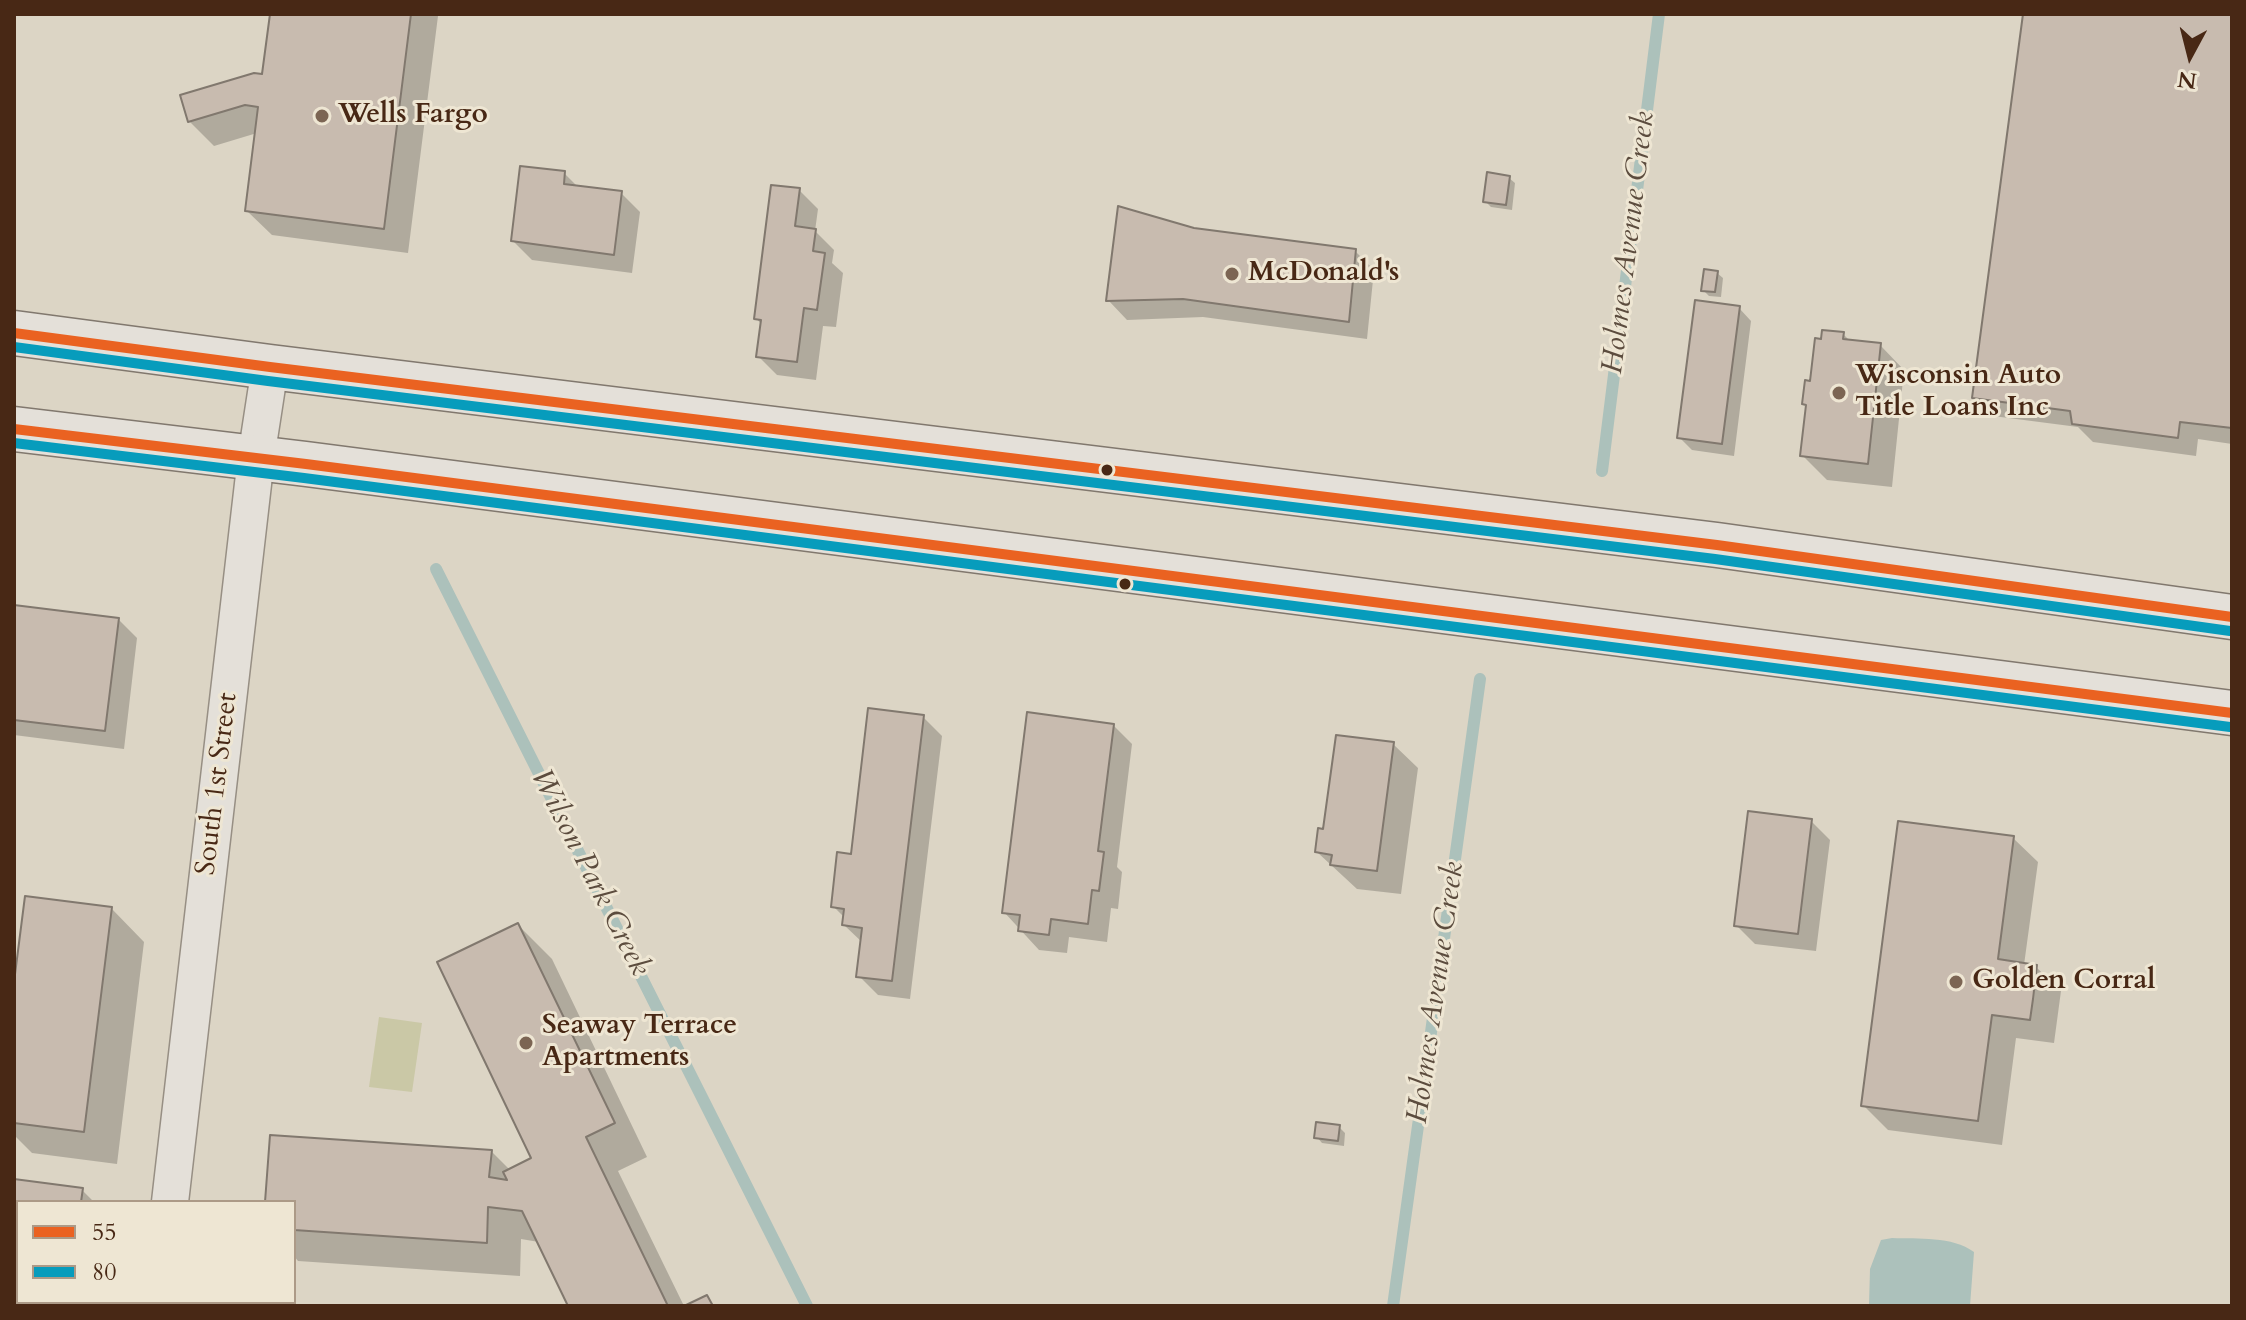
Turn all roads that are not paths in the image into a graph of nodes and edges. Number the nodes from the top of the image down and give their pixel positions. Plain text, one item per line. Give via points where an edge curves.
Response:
1 (14, 333) edge
2 (270, 367) junction
3 (14, 429) edge
4 (256, 458) junction
5 (2232, 617) edge
6 (2232, 713) edge
7 (170, 1200) edge

1 - 2 main road
2 - 4 street, South 1st Street
2 - 5 main road via 1717,545
3 - 4 main road
4 - 6 main road
4 - 7 street, South 1st Street

